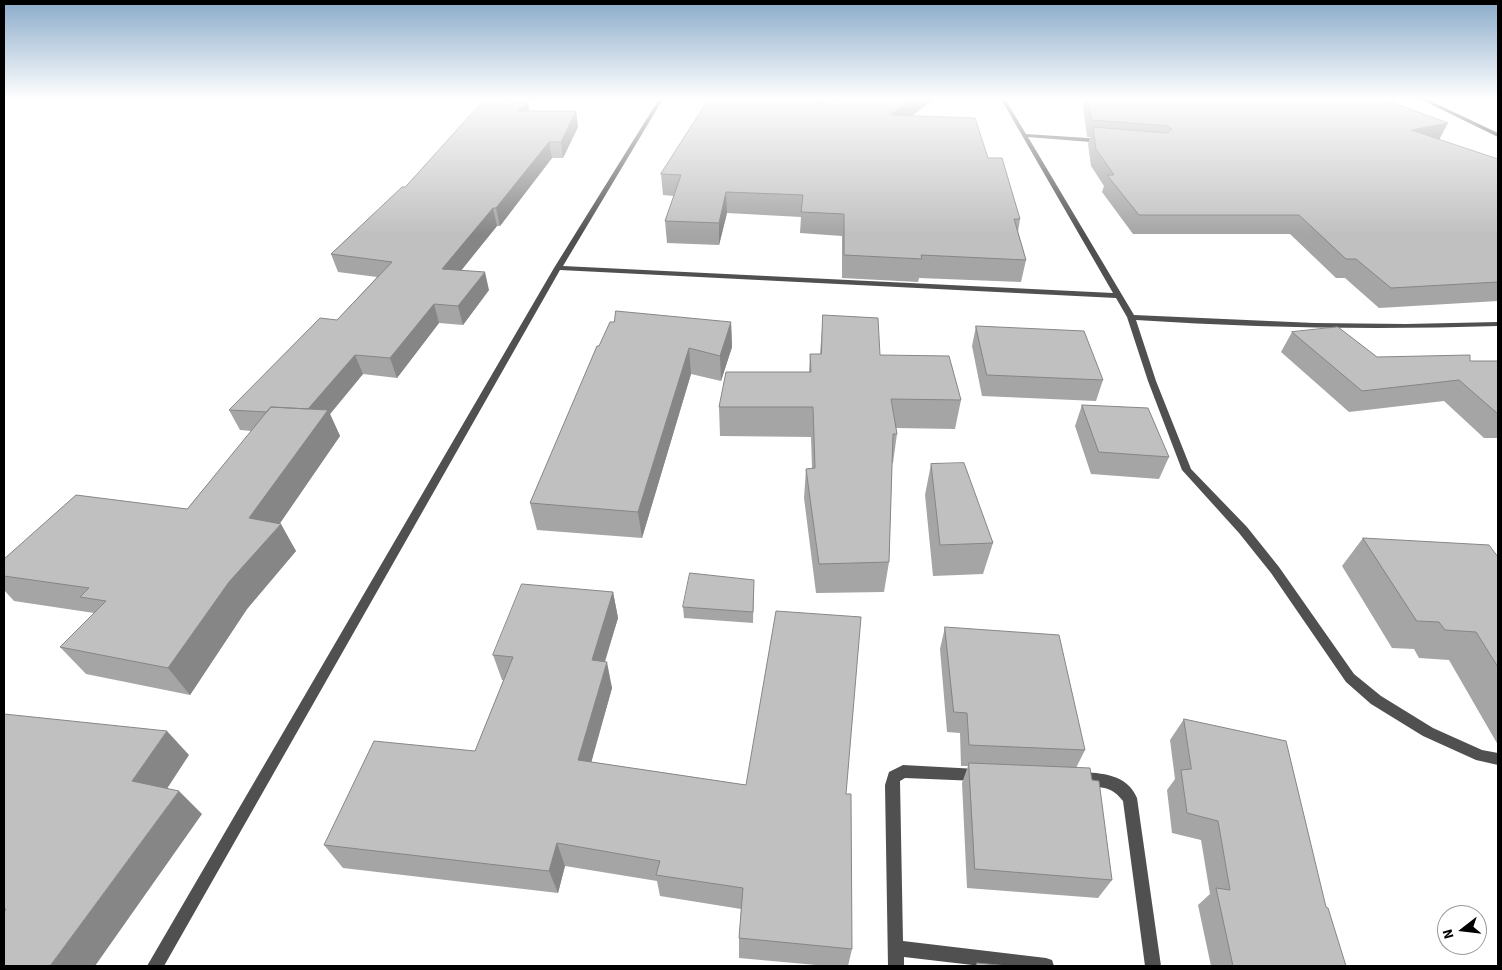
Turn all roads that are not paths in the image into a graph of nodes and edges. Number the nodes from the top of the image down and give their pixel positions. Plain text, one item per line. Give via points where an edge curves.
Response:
1 (633, 144) edge
2 (1029, 144) edge
3 (558, 268) junction
4 (1119, 296) junction
5 (1131, 317) junction
6 (1498, 324) edge
7 (1498, 759) edge
8 (994, 776) edge
9 (1061, 779) edge
10 (896, 948) junction
11 (155, 966) edge
12 (896, 966) edge
13 (1046, 966) edge
14 (1153, 966) edge

1 - 3 street
2 - 4 street
3 - 4 street
3 - 11 street
4 - 5 street
5 - 6 street via 1259,324
5 - 7 street via 1187,470 1248,536 1350,678 1376,700 1428,732 1481,756
8 - 10 street via 903,771 894,777
9 - 14 street via 1110,781 1122,786 1130,798
10 - 12 street
10 - 13 street

